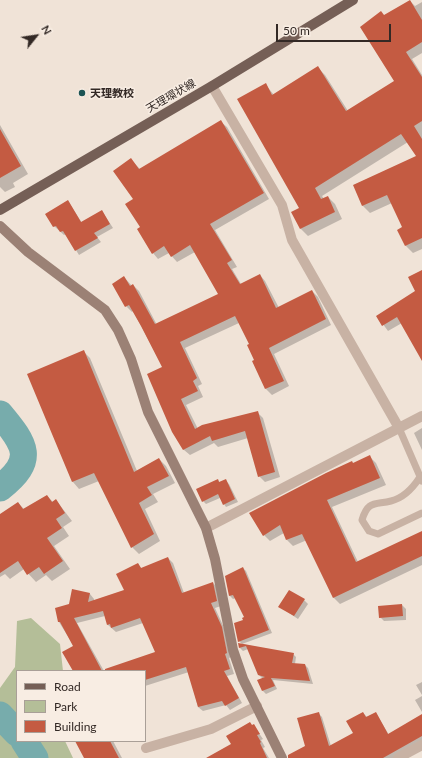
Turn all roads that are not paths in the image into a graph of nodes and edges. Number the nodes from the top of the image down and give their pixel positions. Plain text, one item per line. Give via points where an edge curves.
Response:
1 (353, 0) edge
2 (212, 86) junction
3 (0, 210) edge
4 (0, 226) edge
5 (422, 416) edge
6 (399, 428) junction
7 (421, 479) edge
8 (422, 513) edge
9 (206, 528) junction
10 (257, 706) junction
11 (422, 745) edge
12 (146, 748) dead end
13 (282, 758) edge
14 (398, 758) edge

1 - 2 main road, 天理環状線
2 - 3 main road, 天理環状線
2 - 6 street via 282,205 292,240
4 - 9 street via 28,252 105,310 118,330 131,359 159,437
5 - 6 street
6 - 7 lane
6 - 9 street
7 - 8 lane via 412,489 392,501 375,503 365,510 362,520 369,530 378,534
9 - 10 street via 215,559 232,650
10 - 12 street via 211,729
10 - 13 street
11 - 14 street

